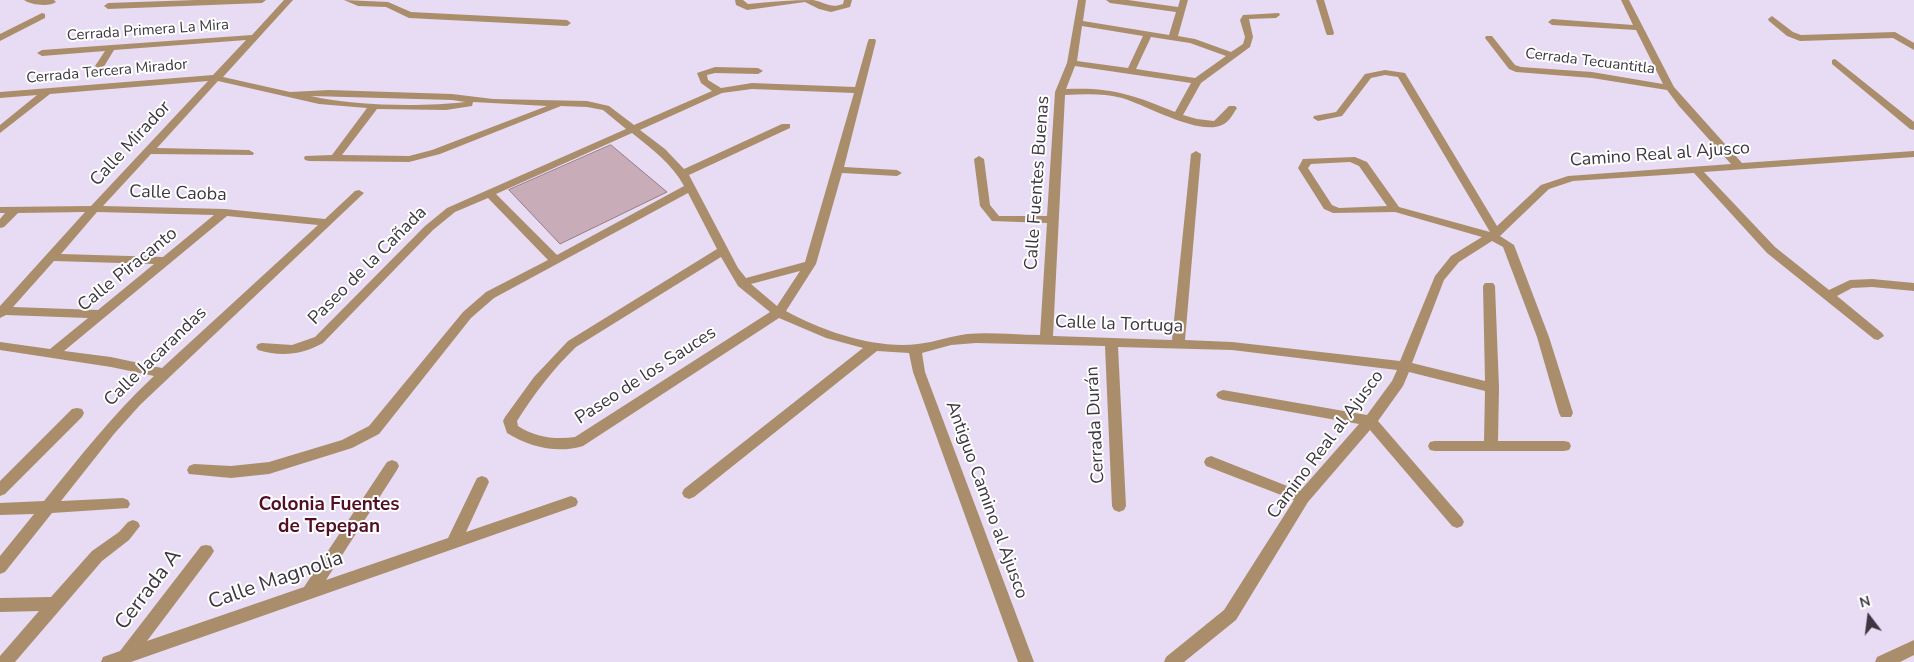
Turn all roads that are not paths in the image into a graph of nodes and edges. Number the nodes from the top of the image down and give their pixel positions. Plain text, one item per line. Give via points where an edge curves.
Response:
1 (28, 0) edge
2 (262, 0) edge
3 (289, 0) edge
4 (348, 0) edge
5 (739, 0) edge
6 (802, 0) edge
7 (808, 0) edge
8 (848, 0) edge
9 (1082, 0) edge
10 (1110, 0) edge
11 (1184, 0) edge
12 (1320, 0) edge
13 (1625, 0) edge
14 (45, 1) edge
15 (108, 6) dead end
16 (1180, 10) junction
17 (1276, 15) dead end
18 (42, 16) dead end
19 (1772, 19) dead end
20 (1552, 22) dead end
21 (567, 23) dead end
22 (1080, 23) junction
23 (1640, 28) junction
24 (1149, 33) junction
25 (1330, 33) dead end
26 (256, 37) junction
27 (1173, 37) junction
28 (0, 38) edge
29 (1489, 38) dead end
30 (872, 41) dead end
31 (112, 47) junction
32 (1914, 47) edge
33 (42, 53) dead end
34 (1234, 56) junction
35 (762, 60) dead end
36 (1835, 62) dead end
37 (1072, 63) junction
38 (100, 66) dead end
39 (758, 71) junction
40 (1131, 71) junction
41 (216, 78) junction
42 (1197, 82) junction
43 (752, 86) junction
44 (1670, 88) junction
45 (860, 90) junction
46 (719, 91) junction
47 (47, 92) junction
48 (1060, 92) junction
49 (292, 94) junction
50 (0, 95) edge
51 (493, 102) junction
52 (563, 103) junction
53 (374, 106) junction
54 (1232, 108) dead end
55 (1177, 116) junction
56 (1318, 118) dead end
57 (786, 126) dead end
58 (1914, 127) edge
59 (632, 129) junction
60 (0, 130) edge
61 (148, 151) junction
62 (249, 153) dead end
63 (1196, 154) dead end
64 (1914, 154) edge
65 (309, 158) dead end
66 (335, 158) junction
67 (979, 159) dead end
68 (1739, 166) junction
69 (1696, 169) junction
70 (838, 170) junction
71 (898, 172) dead end
72 (683, 174) junction
73 (689, 188) junction
74 (359, 192) dead end
75 (488, 192) junction
76 (94, 209) junction
77 (1395, 209) junction
78 (0, 210) edge
79 (14, 211) junction
80 (225, 212) junction
81 (1053, 220) junction
82 (325, 222) junction
83 (0, 225) edge
84 (1494, 234) junction
85 (722, 251) junction
86 (51, 257) junction
87 (167, 261) junction
88 (556, 261) junction
89 (810, 264) junction
90 (742, 283) junction
91 (1489, 286) dead end
92 (1914, 287) edge
93 (1828, 296) junction
94 (1, 312) edge
95 (779, 312) junction
96 (100, 314) junction
97 (1878, 336) dead end
98 (1046, 341) junction
99 (1111, 342) junction
100 (1178, 344) junction
101 (0, 346) edge
102 (262, 347) dead end
103 (873, 347) junction
104 (914, 349) junction
105 (52, 354) junction
106 (1405, 366) junction
107 (164, 373) junction
108 (1492, 388) junction
109 (1223, 396) dead end
110 (1566, 412) dead end
111 (76, 413) dead end
112 (1370, 421) junction
113 (1435, 446) dead end
114 (1491, 446) junction
115 (1564, 446) dead end
116 (1212, 462) dead end
117 (392, 466) dead end
118 (194, 470) dead end
119 (482, 482) dead end
120 (0, 490) edge
121 (689, 493) dead end
122 (1303, 498) junction
123 (571, 502) dead end
124 (123, 504) dead end
125 (1119, 506) dead end
126 (49, 508) junction
127 (0, 509) edge
128 (1457, 522) dead end
129 (133, 526) dead end
130 (454, 542) junction
131 (206, 550) dead end
132 (0, 568) edge
133 (310, 592) junction
134 (54, 604) junction
135 (0, 605) edge
136 (1914, 648) edge
137 (126, 656) junction
138 (6, 662) edge
139 (109, 662) edge
140 (1026, 662) edge
141 (1172, 662) edge
142 (1884, 662) edge

1 - 14 street
2 - 15 street
3 - 26 street, Calle Mirador
4 - 21 street via 388,5 409,15
5 - 6 street via 747,7
7 - 8 street via 829,9 843,7
9 - 22 street, Calle Fuentes Buenas
10 - 16 street
11 - 16 street
12 - 25 street
13 - 23 street
16 - 27 street
17 - 34 street via 1246,17 1247,45
18 - 28 street
19 - 32 street via 1800,38 1895,35
20 - 23 street
22 - 24 street
22 - 37 street, Calle Fuentes Buenas
23 - 44 street
24 - 27 street
24 - 40 street
26 - 31 street, Cerrada Primera La Mira
26 - 41 street, Calle Mirador
27 - 34 street
29 - 44 street, Cerrada Tecuantitla via 1512,67 1519,70 1592,74
30 - 45 street
31 - 33 street, Cerrada Primera La Mira
31 - 38 street
34 - 42 street
35 - 39 street
36 - 58 street
37 - 40 street
37 - 48 street, Calle Fuentes Buenas
39 - 43 street
39 - 46 street via 715,70 702,73 704,81
40 - 42 street
41 - 47 street, Cerrada Tercera Mirador
41 - 49 street, Cerrada Tercera Mirador
41 - 61 street, Calle Mirador
42 - 55 street
43 - 45 street, Paseo de la Cañada
43 - 46 street, Paseo de la Cañada
44 - 68 street
45 - 70 street
46 - 59 street, Paseo de la Cañada
47 - 50 street, Cerrada Tercera Mirador
47 - 60 street
48 - 55 street via 1103,92 1124,96
48 - 81 street, Calle Fuentes Buenas
49 - 51 street via 385,94
49 - 53 street via 319,101
51 - 52 street
51 - 53 street
52 - 59 street via 606,108
52 - 66 street via 436,152 409,159
53 - 66 street
54 - 55 street via 1222,121 1213,124
56 - 84 street via 1339,114 1368,76 1375,73 1402,75
57 - 72 street
59 - 72 street
59 - 75 street, Paseo de la Cañada
61 - 62 street
61 - 76 street, Calle Mirador
63 - 100 street
64 - 68 street, Camino Real al Ajusco
65 - 66 street
67 - 81 street via 985,206 996,219
68 - 69 street, Camino Real al Ajusco
69 - 84 street, Camino Real al Ajusco via 1572,178 1556,182 1536,194
69 - 93 street via 1771,250
70 - 71 street
70 - 89 street
72 - 73 street, Calle la Tortuga
73 - 85 street, Calle la Tortuga
73 - 88 street
74 - 82 street, Calle Jacarandas
75 - 88 street
75 - 102 street, Paseo de la Cañada via 451,210 429,228 319,340 303,349 285,351
76 - 79 street, Calle Caoba
76 - 80 street, Calle Caoba
76 - 86 street, Calle Mirador
77 - 77 street via 1363,164 1351,159 1307,161 1303,168 1328,207 1337,211
77 - 84 street
78 - 79 street, Calle Caoba
79 - 83 street
80 - 82 street, Calle Caoba
80 - 87 street, Calle Piracanto
81 - 98 street, Calle Fuentes Buenas
82 - 107 street, Calle Jacarandas
84 - 106 street, Camino Real al Ajusco via 1455,259 1439,280
84 - 110 street via 1508,245 1543,337
85 - 90 street, Calle la Tortuga
85 - 95 street, Paseo de los Sauces via 572,344 552,361 510,421 512,430 548,443 564,445 578,442
86 - 87 street
86 - 94 street, Calle Mirador
87 - 96 street, Calle Piracanto
88 - 118 street via 490,295 467,315 374,430 347,444 269,468 231,472
89 - 90 street
89 - 95 street
90 - 95 street, Calle la Tortuga
91 - 108 street
92 - 93 street via 1850,284
93 - 97 street
94 - 96 street
95 - 103 street, Calle la Tortuga via 834,336
96 - 105 street, Calle Piracanto
98 - 99 street, Calle la Tortuga
98 - 104 street, Calle la Tortuga via 958,339
99 - 100 street, Calle la Tortuga
99 - 125 street, Cerrada Durán
100 - 106 street, Calle la Tortuga via 1232,346
101 - 105 street
103 - 104 street, Calle la Tortuga
103 - 121 street
104 - 140 street, Antiguo Camino al Ajusco via 919,372
105 - 107 street
106 - 108 street, Calle la Tortuga
106 - 112 street, Camino Real al Ajusco via 1398,383
107 - 126 street, Calle Jacarandas via 109,430
108 - 114 street
109 - 112 street
111 - 120 street
112 - 122 street, Camino Real al Ajusco
112 - 128 street
113 - 114 street
114 - 115 street
116 - 122 street
117 - 133 street
119 - 130 street
122 - 141 street, Camino Real al Ajusco via 1230,615
123 - 130 street, Calle Magnolia
124 - 126 street
126 - 127 street
126 - 132 street, Calle Jacarandas
129 - 134 street via 97,556
130 - 133 street, Calle Magnolia
131 - 137 street, Cerrada A
133 - 137 street, Calle Magnolia
134 - 135 street
134 - 138 street
136 - 142 street
137 - 139 street, Calle Magnolia

